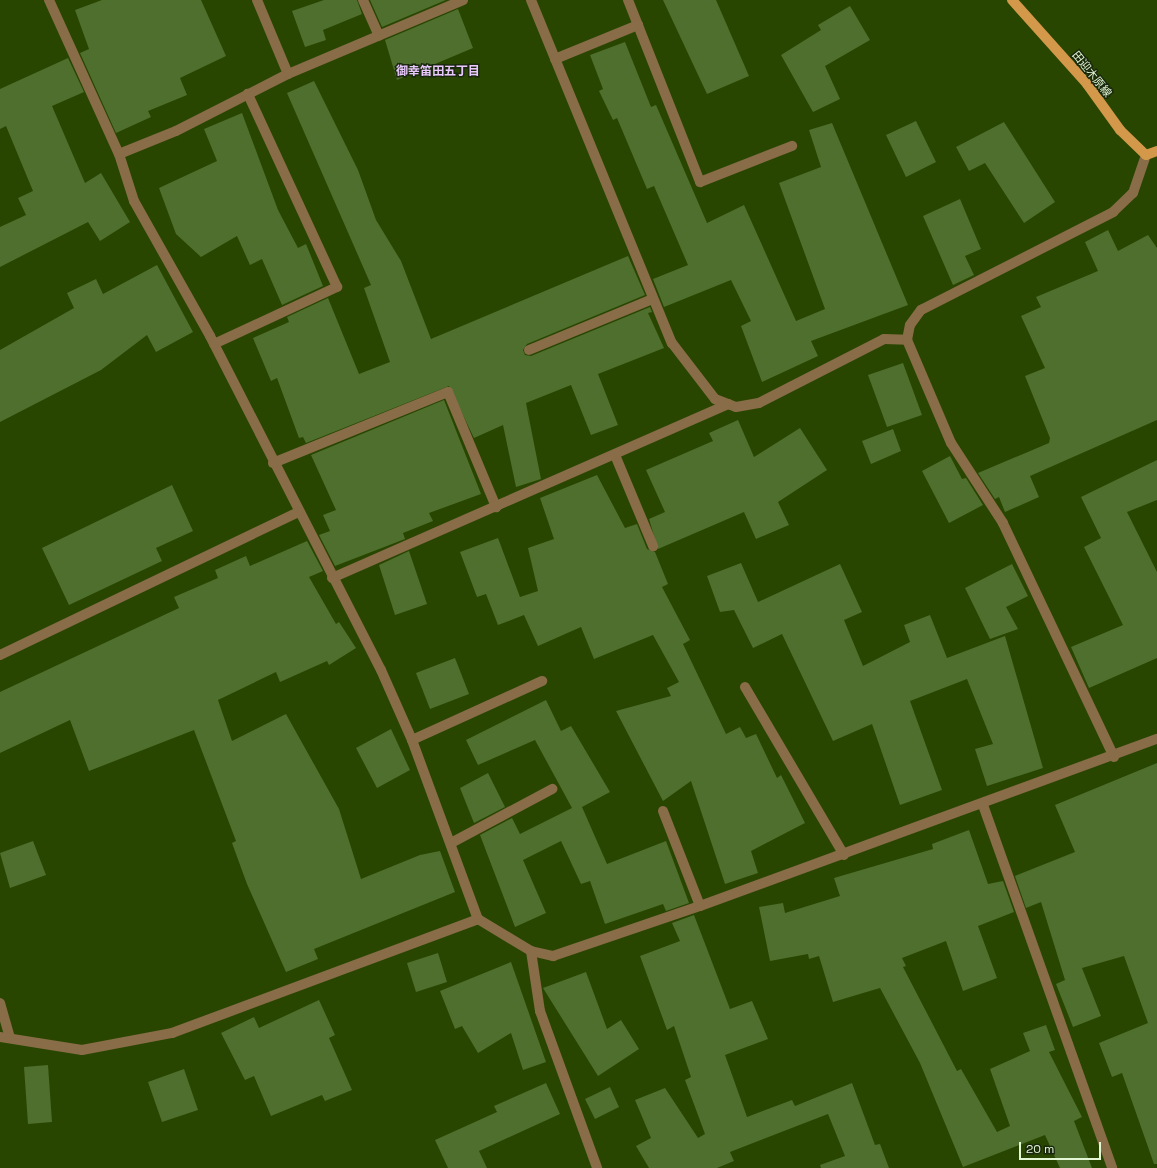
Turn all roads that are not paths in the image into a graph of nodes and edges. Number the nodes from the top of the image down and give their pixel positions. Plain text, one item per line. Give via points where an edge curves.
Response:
1 (49, 0) edge
2 (257, 0) edge
3 (363, 0) edge
4 (463, 0) edge
5 (531, 0) edge
6 (628, 0) edge
7 (1012, 0) edge
8 (638, 25) junction
9 (379, 36) junction
10 (555, 59) junction
11 (288, 74) junction
12 (248, 94) junction
13 (792, 146) dead end
14 (1157, 151) edge
15 (119, 154) junction
16 (1146, 155) junction
17 (653, 299) junction
18 (907, 340) junction
19 (214, 344) junction
20 (529, 350) dead end
21 (729, 404) junction
22 (615, 455) junction
23 (274, 463) junction
24 (496, 507) junction
25 (298, 512) junction
26 (653, 546) dead end
27 (332, 578) junction
28 (0, 655) edge
29 (542, 681) dead end
30 (745, 687) dead end
31 (1157, 739) edge
32 (412, 740) junction
33 (1114, 757) junction
34 (552, 789) dead end
35 (983, 805) junction
36 (663, 811) dead end
37 (451, 843) junction
38 (844, 855) junction
39 (700, 906) junction
40 (478, 919) junction
41 (531, 951) junction
42 (0, 1003) edge
43 (5, 1037) edge
44 (597, 1168) edge
45 (1112, 1168) edge

1 - 15 street
2 - 11 street
3 - 9 street
4 - 9 street
5 - 10 street
6 - 8 street
7 - 16 main road, 田迎木原線 via 1087,84 1120,130
8 - 10 street
8 - 13 street via 700,182
9 - 11 street
10 - 17 street
11 - 12 street
12 - 15 street via 176,131
12 - 19 street via 337,288
14 - 16 main road
15 - 19 street via 134,202
16 - 18 street via 1133,193 1113,212 921,310 910,325
17 - 20 street
17 - 21 street via 672,343 695,376 715,399
18 - 21 street via 884,339 759,403 736,407
18 - 33 street via 951,443 1003,523
19 - 23 street
21 - 22 street
22 - 24 street
22 - 26 street
23 - 24 street via 448,392
23 - 25 street
24 - 27 street
25 - 27 street
25 - 28 street
27 - 32 street
29 - 32 street
30 - 38 street
31 - 33 street
32 - 37 street
33 - 35 street
34 - 37 street
35 - 38 street
35 - 45 street
36 - 39 street
37 - 40 street
38 - 39 street
39 - 41 street via 553,956
40 - 41 street
40 - 43 street via 172,1033 82,1050
41 - 44 street via 540,1011
42 - 43 street

